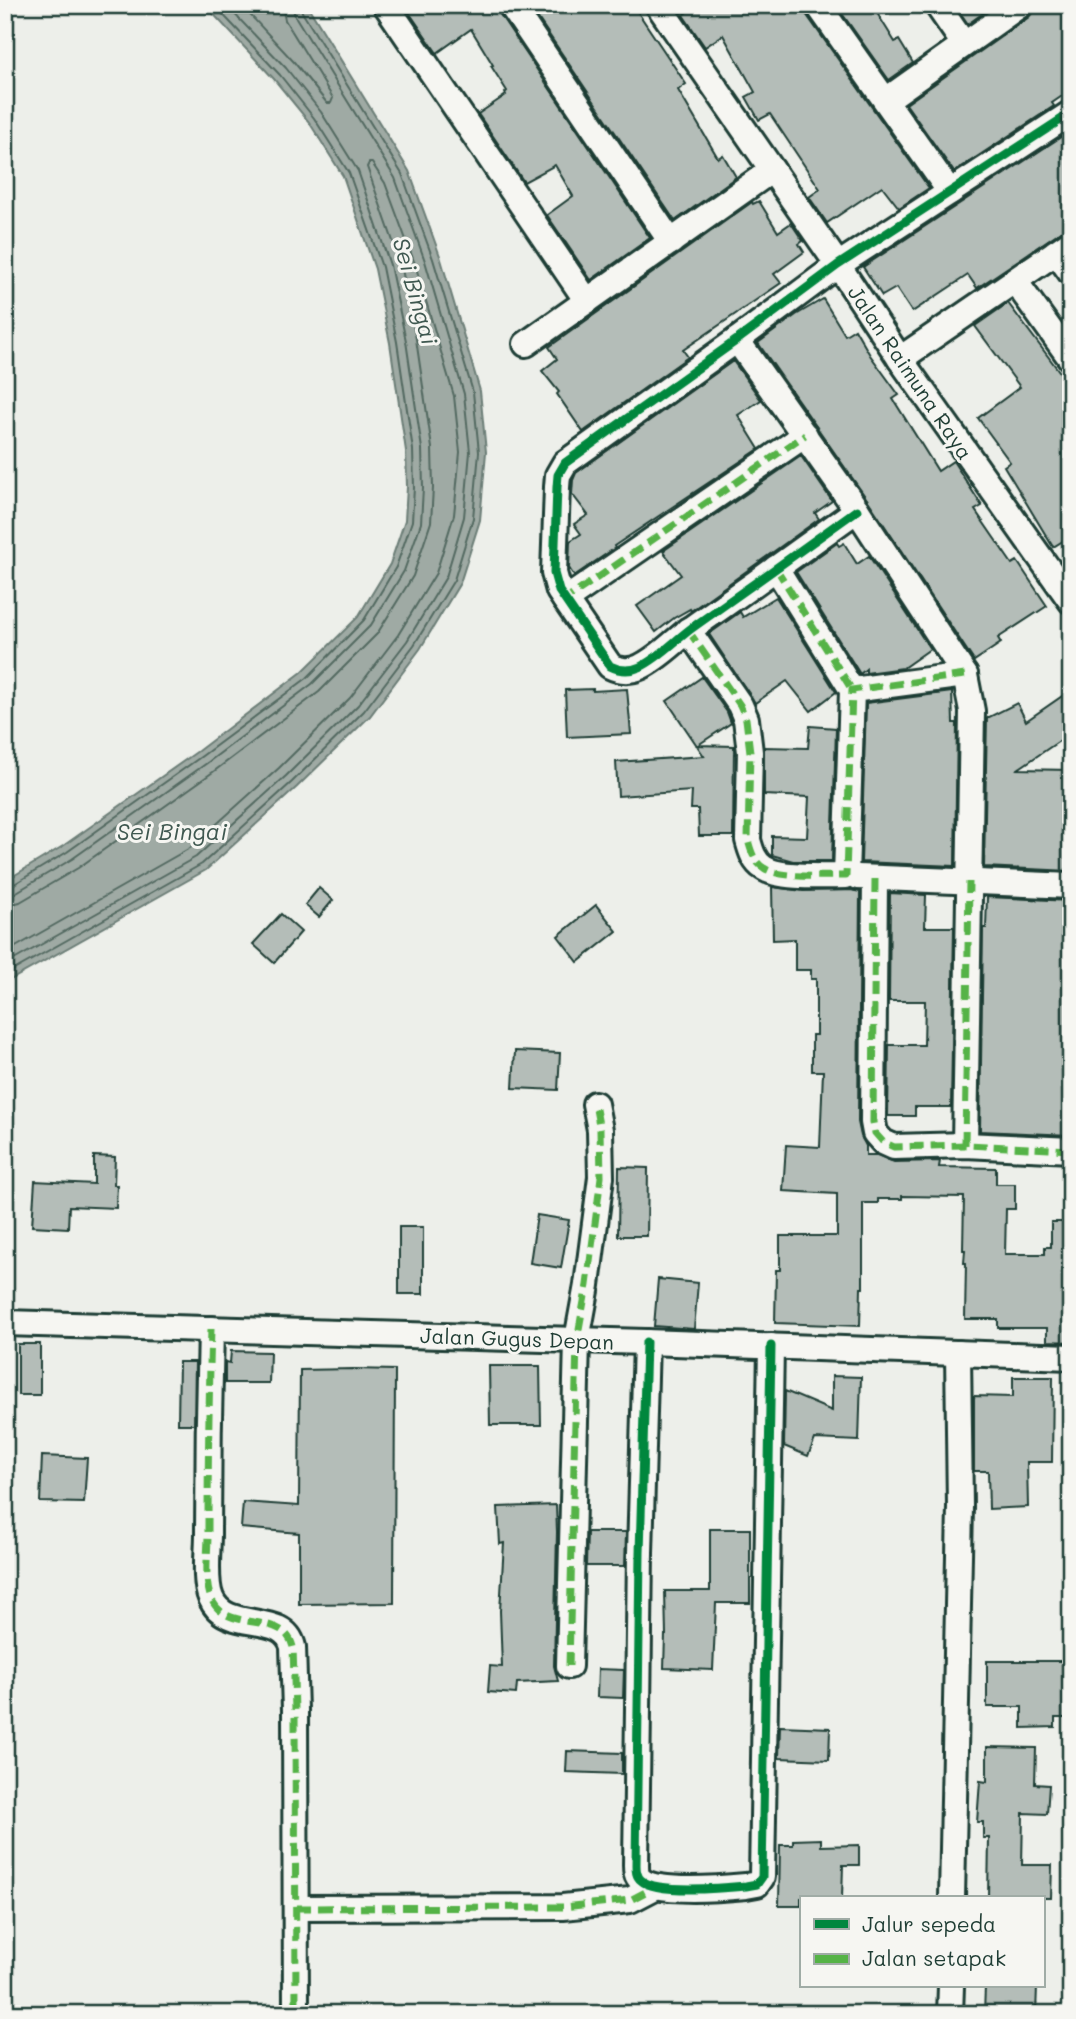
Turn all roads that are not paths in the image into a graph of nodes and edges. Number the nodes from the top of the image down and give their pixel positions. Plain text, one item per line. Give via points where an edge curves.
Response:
1 (386, 5) edge
2 (511, 5) edge
3 (657, 5) edge
4 (818, 5) edge
5 (937, 5) edge
6 (1020, 5) edge
7 (964, 44) junction
8 (887, 100) junction
9 (1071, 114) edge
10 (772, 170) junction
11 (950, 192) junction
12 (671, 242) junction
13 (1063, 247) edge
14 (838, 265) junction
15 (1071, 273) edge
16 (1015, 281) junction
17 (587, 301) junction
18 (737, 340) junction
19 (526, 344) dead end
20 (900, 359) junction
21 (1071, 359) edge
22 (805, 435) junction
23 (857, 510) junction
24 (776, 568) junction
25 (565, 600) junction
26 (1071, 601) edge
27 (688, 630) junction
28 (965, 675) junction
29 (852, 690) junction
30 (846, 876) junction
31 (875, 878) junction
32 (969, 882) junction
33 (1071, 886) edge
34 (595, 1104) dead end
35 (965, 1146) junction
36 (1071, 1150) edge
37 (5, 1322) edge
38 (211, 1329) junction
39 (577, 1340) junction
40 (646, 1342) junction
41 (771, 1346) junction
42 (958, 1353) junction
43 (1071, 1357) edge
44 (569, 1666) dead end
45 (655, 1887) junction
46 (952, 1896) edge
47 (297, 1908) junction
48 (951, 1988) edge
49 (296, 2014) edge
50 (950, 2014) edge

1 - 17 street
2 - 12 street
3 - 10 street, Jalan Raimuna Raya
4 - 8 street
5 - 7 street
6 - 7 street
7 - 8 street
8 - 11 street
9 - 11 street
10 - 12 street
10 - 14 street, Jalan Raimuna Raya
11 - 14 street
12 - 17 street
13 - 15 street
13 - 16 street
14 - 18 street
14 - 20 street, Jalan Raimuna Raya
16 - 20 street
16 - 21 street
17 - 19 street
18 - 22 street
18 - 25 street via 565,463 558,475 554,573
20 - 26 street, Jalan Raimuna Raya
22 - 23 street
22 - 25 street
23 - 24 street
23 - 28 street
24 - 27 street
24 - 29 street
25 - 27 street via 610,666 619,670 641,667
27 - 30 street via 746,719 748,840 757,863 766,870 795,875
28 - 29 street
28 - 32 street via 972,711
29 - 30 street
30 - 31 street
31 - 32 street
31 - 35 street via 875,1133 894,1147
32 - 33 street
32 - 35 street
34 - 39 street via 600,1177
35 - 36 street
37 - 38 street, Jalan Gugus Depan
38 - 39 street, Jalan Gugus Depan
38 - 47 street via 208,1587 216,1607 226,1615 278,1627 291,1640
39 - 40 street, Jalan Gugus Depan
39 - 44 street
40 - 41 street, Jalan Gugus Depan
40 - 45 street via 636,1865 641,1881
41 - 42 street, Jalan Gugus Depan
41 - 45 street via 762,1877 757,1884 746,1886
42 - 43 street, Jalan Gugus Depan
42 - 46 street via 960,1507
45 - 47 street via 630,1900 563,1907
47 - 49 street
48 - 50 street

